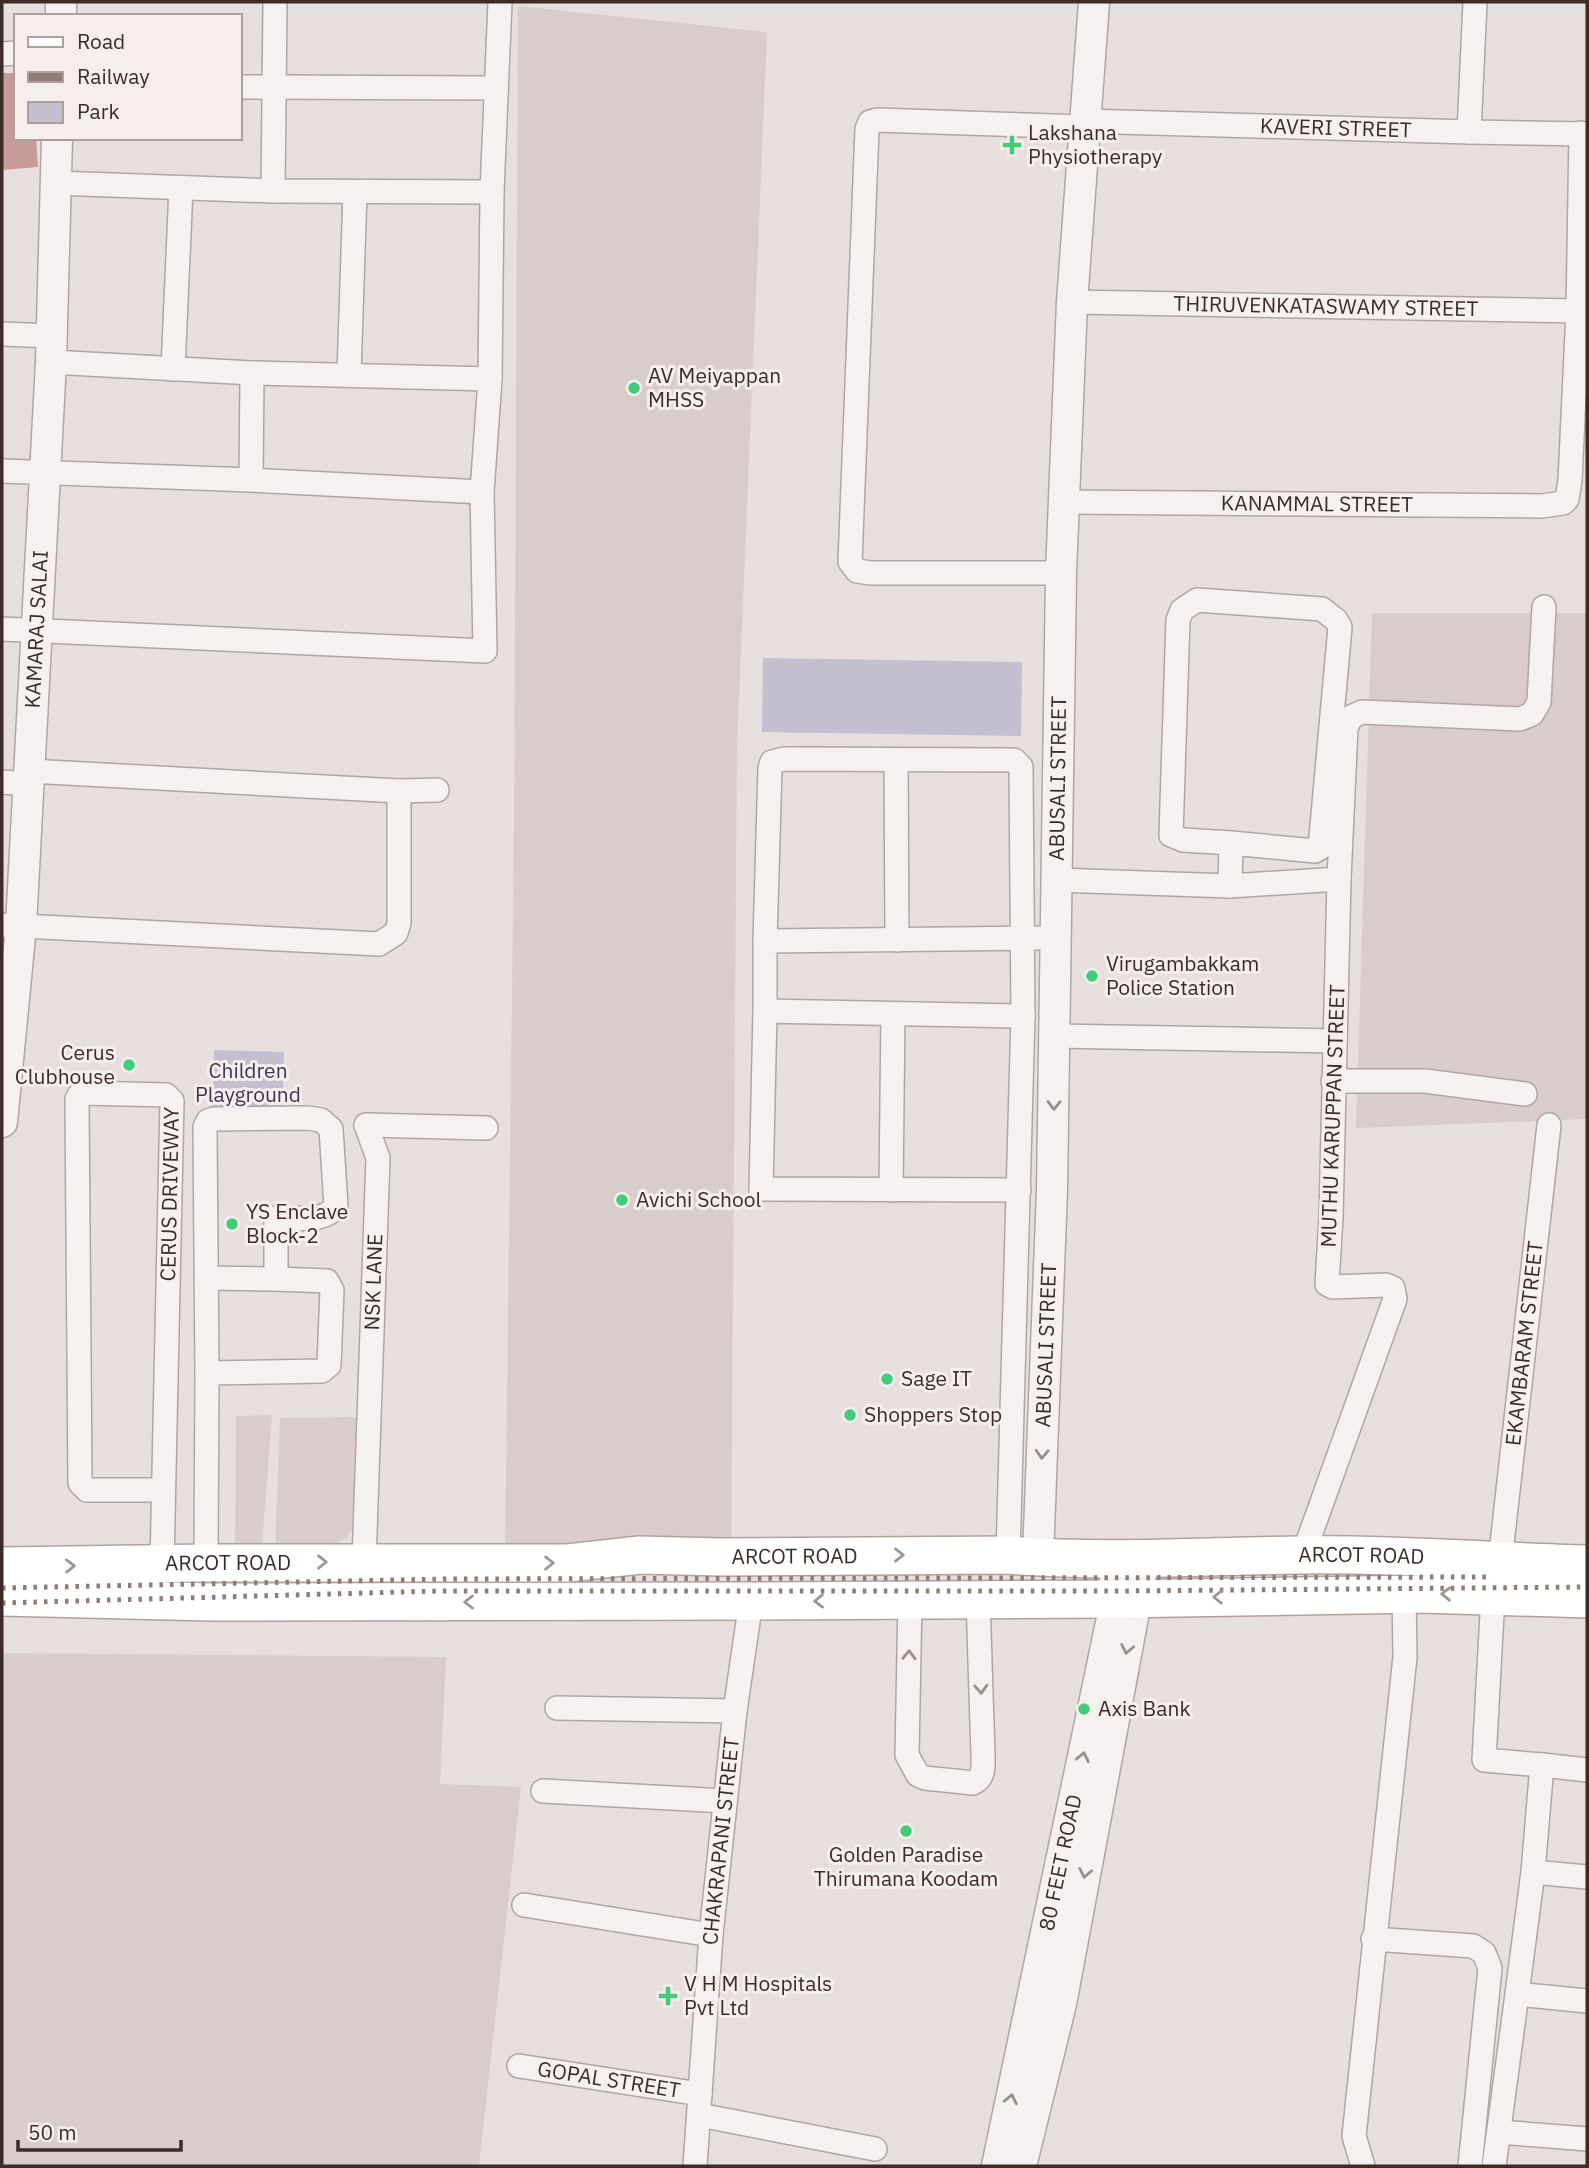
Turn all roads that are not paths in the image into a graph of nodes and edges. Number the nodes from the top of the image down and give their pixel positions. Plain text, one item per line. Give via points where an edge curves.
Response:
1 (275, 2) edge
2 (500, 2) edge
3 (1094, 2) edge
4 (1475, 2) edge
5 (242, 87) edge
6 (275, 88) junction
7 (496, 88) junction
8 (1084, 124) junction
9 (1469, 132) junction
10 (1584, 134) edge
11 (57, 140) edge
12 (56, 183) junction
13 (181, 188) junction
14 (273, 191) junction
15 (355, 192) junction
16 (492, 192) junction
17 (1072, 302) junction
18 (1578, 311) junction
19 (2, 334) edge
20 (52, 349) junction
21 (173, 369) junction
22 (252, 373) junction
23 (349, 374) junction
24 (490, 379) junction
25 (2, 471) edge
26 (45, 472) junction
27 (251, 480) junction
28 (482, 492) junction
29 (1065, 502) junction
30 (1061, 573) junction
31 (1544, 607) dead end
32 (2, 629) edge
33 (37, 630) junction
34 (896, 760) junction
35 (20, 779) edge
36 (437, 790) dead end
37 (399, 791) junction
38 (1231, 843) junction
39 (1339, 879) junction
40 (1057, 880) junction
41 (1230, 886) junction
42 (11, 925) edge
43 (1056, 938) junction
44 (1023, 939) junction
45 (897, 940) junction
46 (765, 941) junction
47 (765, 1011) junction
48 (893, 1014) junction
49 (1023, 1016) junction
50 (1055, 1037) junction
51 (1335, 1041) junction
52 (1333, 1082) junction
53 (1525, 1094) dead end
54 (2, 1122) edge
55 (1549, 1125) dead end
56 (486, 1128) dead end
57 (891, 1190) junction
58 (1019, 1190) junction
59 (207, 1278) junction
60 (276, 1279) junction
61 (207, 1373) junction
62 (163, 1490) junction
63 (1303, 1555) junction
64 (1023, 1556) junction
65 (1129, 1558) junction
66 (364, 1562) junction
67 (206, 1563) junction
68 (1587, 1564) edge
69 (162, 1565) junction
70 (2, 1566) edge
71 (1496, 1578) junction
72 (1404, 1594) junction
73 (2, 1597) edge
74 (1126, 1599) junction
75 (1587, 1599) edge
76 (751, 1601) junction
77 (910, 1609) junction
78 (978, 1610) junction
79 (557, 1708) dead end
80 (735, 1711) junction
81 (1542, 1765) junction
82 (1587, 1770) edge
83 (542, 1790) dead end
84 (724, 1801) junction
85 (1533, 1872) junction
86 (1587, 1877) edge
87 (524, 1905) dead end
88 (711, 1935) junction
89 (1373, 1939) junction
90 (1517, 1994) junction
91 (1587, 2001) edge
92 (519, 2066) dead end
93 (699, 2105) junction
94 (1500, 2132) junction
95 (1587, 2139) edge
96 (875, 2149) dead end
97 (695, 2166) edge
98 (997, 2166) edge
99 (1021, 2166) edge
100 (1363, 2166) edge
101 (1471, 2166) edge
102 (1494, 2166) edge

1 - 6 street
2 - 7 street
3 - 8 street, ABUSALI STREET
4 - 9 street
5 - 6 street
6 - 7 street
6 - 14 street
7 - 16 street
8 - 9 street, KAVERI STREET
8 - 17 street, ABUSALI STREET
8 - 30 street, KAVERI STREET via 873,120 867,125 850,562 857,570 871,573
9 - 10 street, KAVERI STREET
10 - 18 street
11 - 12 street, KAMARAJ SALAI
12 - 13 street
12 - 20 street, KAMARAJ SALAI
13 - 14 street
13 - 21 street
14 - 15 street
15 - 16 street
15 - 23 street
16 - 24 street
17 - 18 street, THIRUVENKATASWAMY STREET
17 - 29 street, ABUSALI STREET
18 - 29 street, KANAMMAL STREET via 1567,499 1563,503
19 - 20 street
20 - 21 street
20 - 26 street, KAMARAJ SALAI
21 - 22 street
22 - 23 street
22 - 27 street
23 - 24 street
24 - 28 street
25 - 26 street
26 - 27 street
26 - 33 street, KAMARAJ SALAI
27 - 28 street
28 - 33 street via 485,651
29 - 30 street, ABUSALI STREET
30 - 40 street, ABUSALI STREET
31 - 39 street, MUTHU KARUPPAN STREET via 1539,702 1532,714 1520,719 1362,712 1351,717 1346,728
32 - 33 street
33 - 35 street, KAMARAJ SALAI
34 - 44 street via 1014,760 1021,767
34 - 45 street
34 - 46 street via 772,762
35 - 37 street
35 - 42 street, KAMARAJ SALAI
36 - 37 street
37 - 42 street via 399,923 396,933 379,944
38 - 38 street via 1171,835 1178,620 1182,610 1198,600 1322,609 1340,627 1320,848
38 - 41 street
39 - 41 street
39 - 51 street, MUTHU KARUPPAN STREET
40 - 41 street
40 - 43 street, ABUSALI STREET
42 - 54 street, KAMARAJ SALAI
43 - 44 street
43 - 50 street, ABUSALI STREET
44 - 45 street
44 - 49 street
45 - 46 street
46 - 47 street
47 - 48 street
47 - 57 street via 761,1189
48 - 49 street
48 - 57 street
49 - 58 street
50 - 51 street
50 -> 64 street, ABUSALI STREET
51 - 52 street, MUTHU KARUPPAN STREET
52 - 53 street via 1425,1081
52 - 63 street, MUTHU KARUPPAN STREET via 1327,1284 1386,1284 1393,1288 1395,1299
55 - 71 street, EKAMBARAM STREET
56 - 66 street, NSK LANE via 366,1125 377,1158
57 - 58 street
58 - 64 street
59 - 60 street
59 - 60 street via 208,1121 321,1120 331,1129 335,1206 325,1216 276,1218
59 - 61 street
60 - 61 street via 327,1281 332,1290 329,1365 322,1371
61 - 67 street
62 - 62 street, CERUS DRIVEWAY via 172,1101 166,1095 84,1093 77,1099 80,1483 87,1490
62 - 69 street, CERUS DRIVEWAY
63 - 65 main road, ARCOT ROAD
63 - 71 main road, ARCOT ROAD via 1438,1557
64 - 65 main road, ARCOT ROAD
66 -> 64 main road, ARCOT ROAD via 568,1563 640,1555
65 - 74 street, 80 FEET ROAD
67 -> 66 main road, ARCOT ROAD
67 - 69 main road, ARCOT ROAD
68 - 71 main road, ARCOT ROAD
70 -> 69 main road, ARCOT ROAD
71 -> 72 main road, ARCOT ROAD
71 - 75 main road, ARCOT ROAD
71 - 81 street, EKAMBARAM STREET via 1484,1760
72 -> 74 main road, ARCOT ROAD
72 - 89 street via 1405,1657
76 -> 73 main road, ARCOT ROAD via 212,1602
74 - 78 main road, ARCOT ROAD
98 -> 74 street, 80 FEET ROAD
74 -> 99 street, 80 FEET ROAD via 1061,2004
77 -> 76 main road, ARCOT ROAD
76 - 80 street, CHAKRAPANI STREET
77 - 78 main road, ARCOT ROAD
78 -> 77 street via 984,1755 980,1779 973,1783 925,1779 907,1755
79 - 80 street
80 - 84 street, CHAKRAPANI STREET
81 - 82 street
81 - 85 street
83 - 84 street
84 - 88 street, CHAKRAPANI STREET
85 - 86 street
85 - 90 street
87 - 88 street
88 - 93 street, CHAKRAPANI STREET
89 - 100 street via 1354,2136
89 - 101 street via 1473,1946 1484,1953 1490,1968
90 - 91 street
90 - 94 street
92 - 93 street, GOPAL STREET
93 - 96 street, GOPAL STREET
93 - 97 street, CHAKRAPANI STREET
94 - 95 street
94 - 102 street

